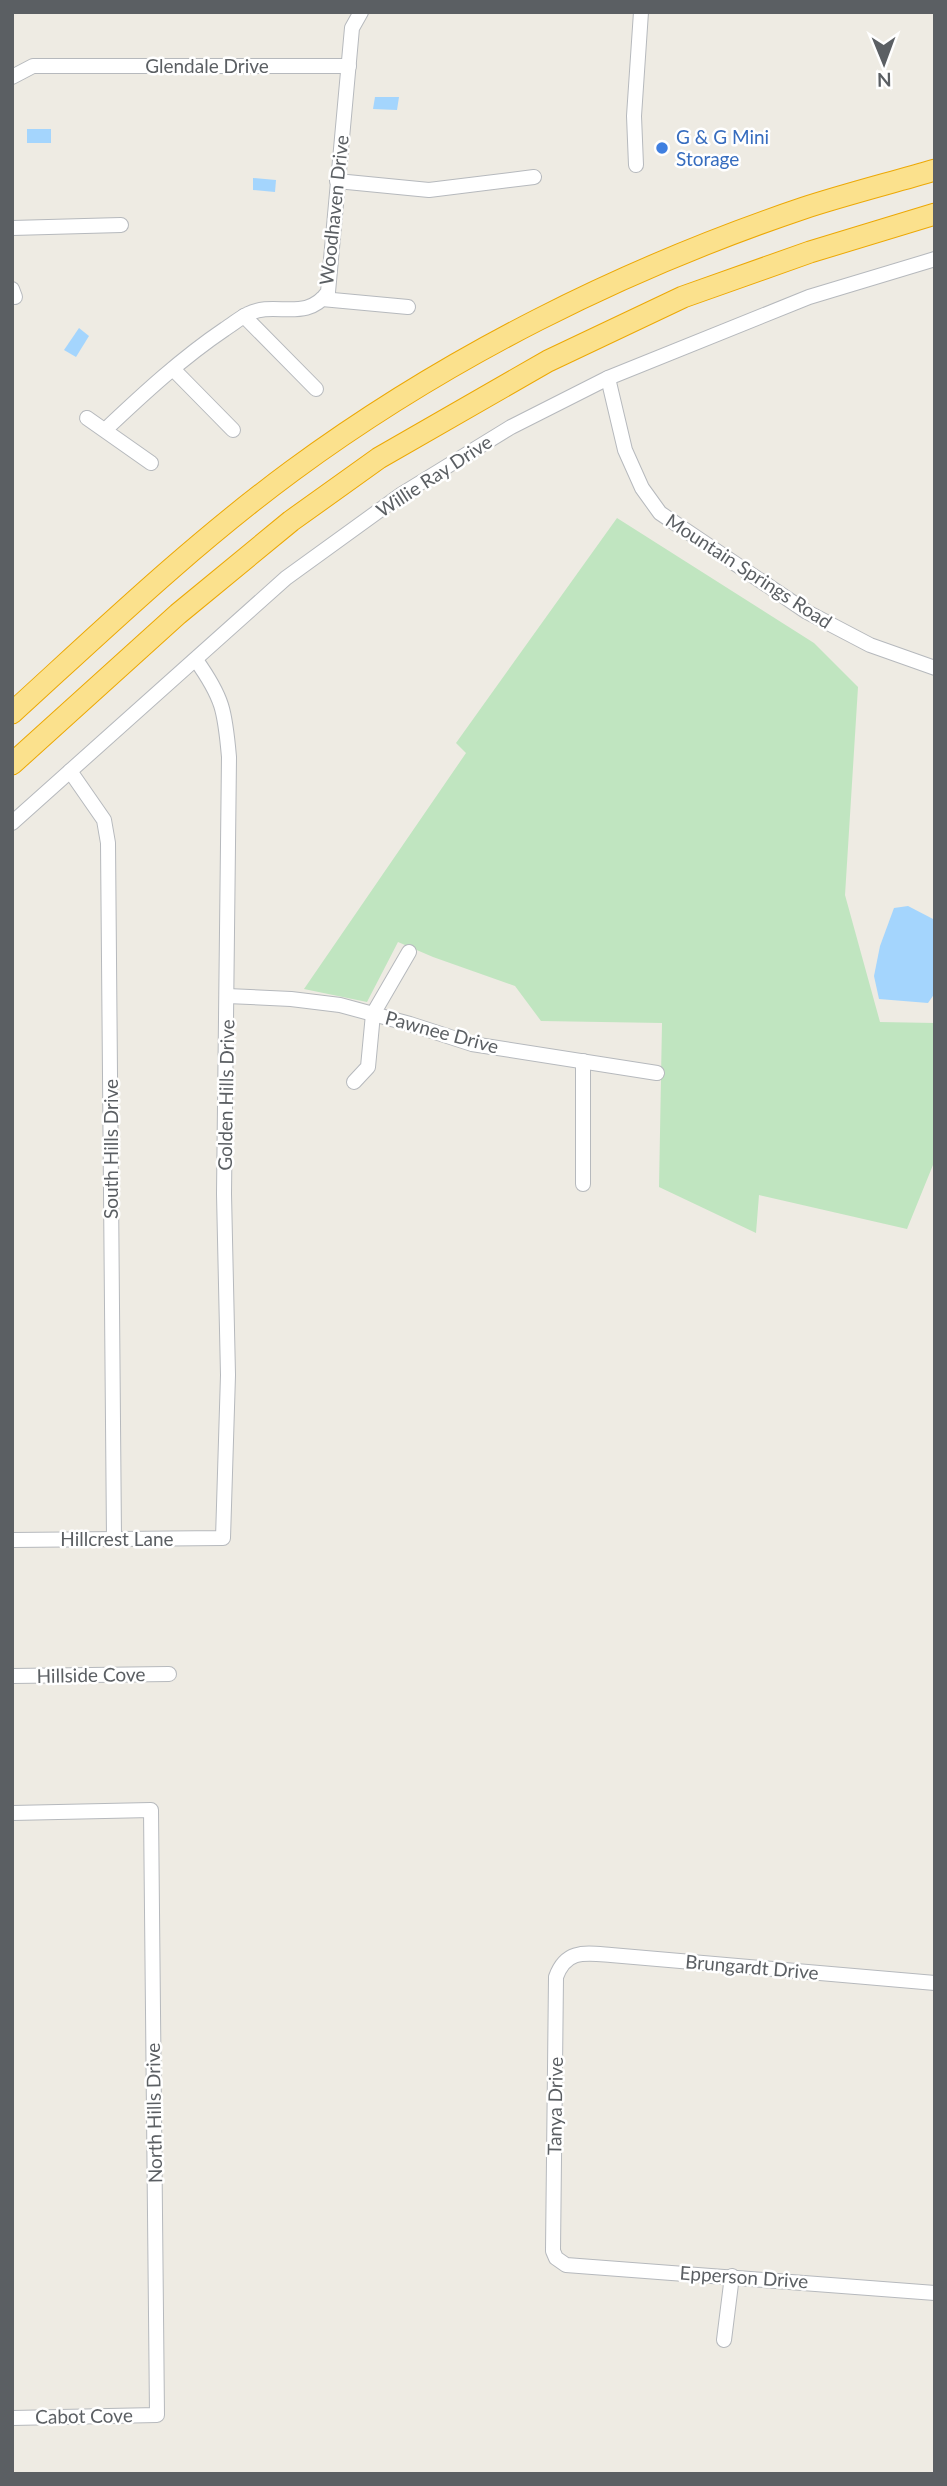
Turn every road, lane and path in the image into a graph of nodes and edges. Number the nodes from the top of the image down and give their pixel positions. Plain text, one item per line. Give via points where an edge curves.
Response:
1 (361, 12) edge
2 (642, 12) edge
3 (349, 66) junction
4 (12, 78) edge
5 (636, 165) dead end
6 (935, 170) edge
7 (534, 177) dead end
8 (337, 181) junction
9 (935, 214) edge
10 (121, 225) dead end
11 (12, 228) edge
12 (935, 259) edge
13 (322, 299) junction
14 (408, 307) dead end
15 (244, 316) junction
16 (173, 369) junction
17 (608, 378) junction
18 (316, 389) dead end
19 (87, 418) dead end
20 (105, 430) junction
21 (233, 430) dead end
22 (151, 463) dead end
23 (196, 660) junction
24 (935, 668) edge
25 (12, 712) edge
26 (12, 764) edge
27 (70, 771) junction
28 (12, 823) edge
29 (409, 952) dead end
30 (227, 996) junction
31 (373, 1014) junction
32 (583, 1061) junction
33 (657, 1073) dead end
34 (354, 1082) dead end
35 (583, 1184) dead end
36 (114, 1538) junction
37 (223, 1538) joint
38 (12, 1540) edge
39 (169, 1674) dead end
40 (12, 1676) edge
41 (12, 1813) edge
42 (569, 1957) joint
43 (935, 1983) edge
44 (556, 2258) joint
45 (732, 2276) junction
46 (935, 2293) edge
47 (724, 2340) dead end
48 (157, 2415) joint
49 (12, 2418) edge

1 - 3 street via 352,29
2 - 5 street via 634,116
3 - 4 street, Glendale Drive via 33,66
3 - 8 street, Woodhaven Drive
6 - 25 highway via 806,208 615,282 387,406 292,471 168,571
7 - 8 street via 429,190
8 - 13 street, Woodhaven Drive via 330,281
9 - 26 highway via 682,297 548,361 379,458 291,521 178,614
10 - 11 street
12 - 17 street, Willie Ray Drive via 809,297
13 - 14 street
13 - 15 street, Woodhaven Drive via 306,308 261,310
15 - 16 street, Woodhaven Drive
15 - 18 street
16 - 20 street, Woodhaven Drive
16 - 21 street
17 - 23 street, Willie Ray Drive via 511,427 402,494 286,578
17 - 24 street, Mountain Springs Road via 625,450 642,488 660,513 807,612 870,645
19 - 20 street
20 - 22 street
23 - 27 street, Willie Ray Drive
23 - 30 street, Golden Hills Drive via 215,687 226,716 230,795
27 - 28 street, Willie Ray Drive
27 - 36 street, South Hills Drive via 104,820 108,842
29 - 31 street
30 - 31 street, Pawnee Drive via 292,999
30 - 37 street, Golden Hills Drive via 228,1375
31 - 32 street, Pawnee Drive via 472,1044
31 - 34 street via 368,1067
32 - 33 street, Pawnee Drive
32 - 35 street
36 - 37 street, Hillcrest Lane
36 - 38 street, Hillcrest Lane
39 - 40 street, Hillside Cove
41 - 48 street, North Hills Drive via 150,1810
42 - 43 street, Brungardt Drive via 586,1953
42 - 44 street, Tanya Drive via 556,1977
44 - 45 street, Epperson Drive via 566,2264
45 - 46 street, Epperson Drive
45 - 47 street
48 - 49 street, Cabot Cove

